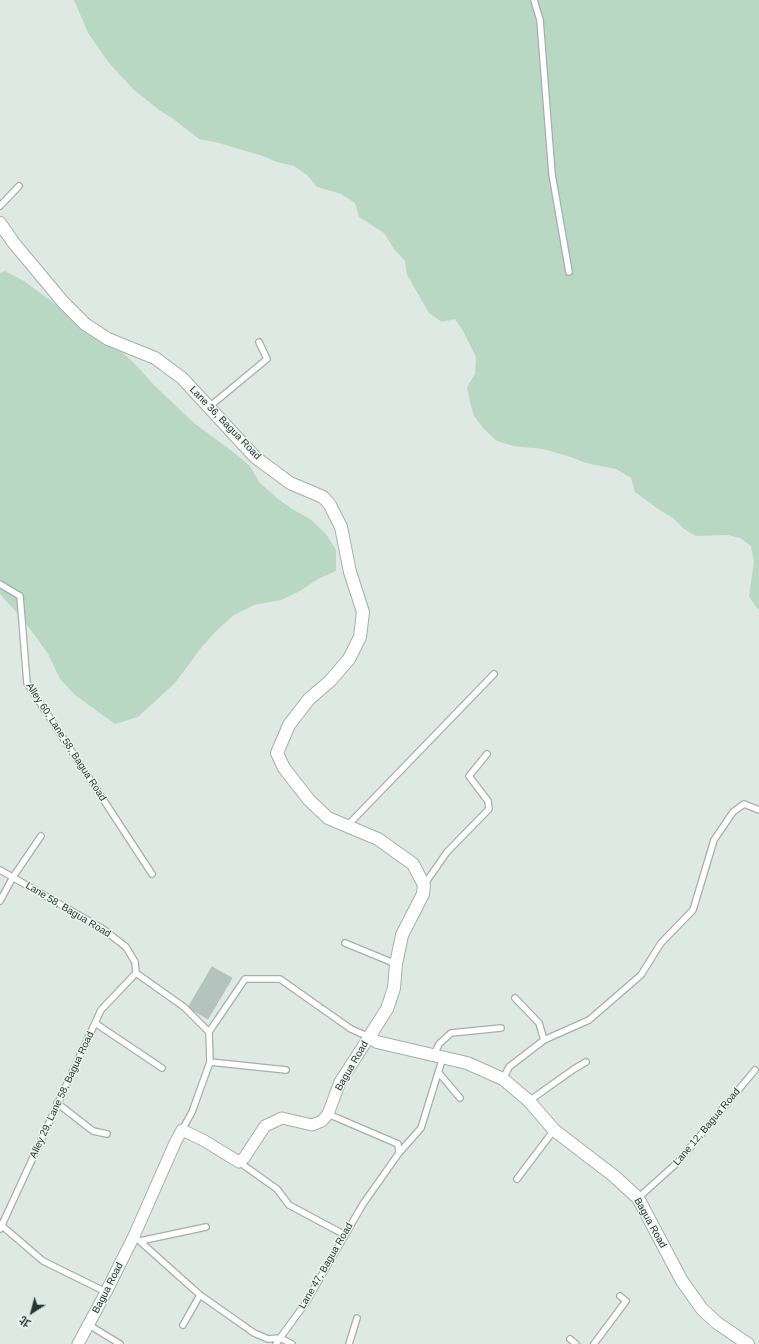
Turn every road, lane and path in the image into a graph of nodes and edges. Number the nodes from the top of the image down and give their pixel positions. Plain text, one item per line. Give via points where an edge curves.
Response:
1 (534, 0) edge
2 (19, 186) dead end
3 (0, 206) edge
4 (0, 223) edge
5 (569, 272) dead end
6 (259, 342) dead end
7 (209, 407) junction
8 (0, 584) edge
9 (494, 674) dead end
10 (488, 754) dead end
11 (759, 810) edge
12 (347, 826) junction
13 (41, 836) dead end
14 (0, 870) edge
15 (152, 874) dead end
16 (14, 877) junction
17 (424, 885) junction
18 (0, 901) edge
19 (346, 943) dead end
20 (396, 964) junction
21 (136, 973) junction
22 (515, 998) dead end
23 (95, 1024) junction
24 (501, 1028) dead end
25 (209, 1032) junction
26 (369, 1037) junction
27 (544, 1040) junction
28 (439, 1056) junction
29 (210, 1062) junction
30 (586, 1062) dead end
31 (162, 1068) dead end
32 (286, 1070) dead end
33 (755, 1070) dead end
34 (439, 1073) junction
35 (503, 1079) junction
36 (460, 1098) dead end
37 (529, 1101) junction
38 (57, 1103) junction
39 (328, 1114) junction
40 (182, 1130) junction
41 (554, 1130) junction
42 (107, 1134) dead end
43 (399, 1153) junction
44 (239, 1162) junction
45 (517, 1179) dead end
46 (638, 1198) junction
47 (1, 1226) edge
48 (206, 1227) dead end
49 (345, 1235) junction
50 (137, 1238) junction
51 (106, 1292) junction
52 (200, 1295) junction
53 (620, 1296) dead end
54 (357, 1318) dead end
55 (89, 1325) junction
56 (183, 1325) dead end
57 (280, 1338) junction
58 (570, 1339) dead end
59 (78, 1344) edge
60 (120, 1344) edge
61 (276, 1344) edge
62 (292, 1344) edge
63 (349, 1344) edge
64 (576, 1344) edge
65 (594, 1344) edge
66 (748, 1344) edge

1 - 5 lane via 540,20 552,174
2 - 3 lane
4 - 7 street, Lane 36, Bagua Road via 13,242 84,324 108,339 155,358 182,378
6 - 7 lane via 267,359
7 - 12 street, Lane 36, Bagua Road via 255,457 290,483 323,497 341,527 350,572 363,612 360,637 349,659 330,682 309,699 289,725 277,752 284,768 309,800 328,818
8 - 15 lane, Alley 60, Lane 58, Bagua Road via 20,596 27,683
9 - 12 lane
10 - 17 lane via 468,776 488,801 488,809 446,852
11 - 27 lane via 744,804 733,812 714,840 693,910 661,943 641,975 589,1020
12 - 17 street, Lane 36, Bagua Road via 378,839 413,864
13 - 16 lane
14 - 16 lane, Lane 58, Bagua Road
16 - 18 lane
16 - 21 lane, Lane 58, Bagua Road via 103,929 126,947 135,962
17 - 20 street via 423,894 402,935
19 - 20 lane
20 - 26 street via 394,988 387,1009
21 - 23 lane, Alley 29, Lane 58, Bagua Road via 101,1010
21 - 25 lane via 184,1007
22 - 27 lane via 539,1023
23 - 31 lane
23 - 38 lane, Alley 29, Lane 58, Bagua Road
24 - 28 lane, Lane 47, Bagua Road via 451,1033 439,1044
25 - 26 lane via 245,979 280,979 351,1029
25 - 29 lane
26 - 28 street, Bagua Road via 377,1042
26 - 39 street, Bagua Road via 340,1082
27 - 35 lane via 510,1067
28 - 34 lane, Lane 47, Bagua Road
28 - 35 street, Bagua Road via 467,1063
29 - 32 lane
29 - 40 lane via 192,1112
30 - 37 lane
33 - 46 lane, Lane 12, Bagua Road via 678,1162
34 - 36 lane
34 - 43 lane, Lane 47, Bagua Road via 421,1128
35 - 37 street, Bagua Road
37 - 41 street, Bagua Road
38 - 42 lane via 93,1131
38 - 47 lane, Alley 29, Lane 58, Bagua Road
39 - 43 lane via 398,1144
39 - 44 street via 322,1121 312,1125 282,1118 265,1126
40 - 44 street
40 - 50 street, Bagua Road
41 - 45 lane
41 - 46 street, Bagua Road
43 - 49 lane, Lane 47, Bagua Road via 362,1204
44 - 49 lane via 276,1189 289,1205
46 - 66 street, Bagua Road via 682,1281 702,1309 717,1323
47 - 51 lane via 43,1261
48 - 50 lane
49 - 57 lane, Lane 47, Bagua Road via 305,1304
50 - 51 street, Bagua Road
50 - 52 lane
51 - 55 street, Bagua Road
52 - 56 lane
52 - 57 lane via 254,1333 268,1339
53 - 65 lane via 626,1302
54 - 63 lane
55 - 59 street, Bagua Road
55 - 60 lane
57 - 61 lane, Lane 47, Bagua Road
57 - 62 lane
58 - 64 lane

